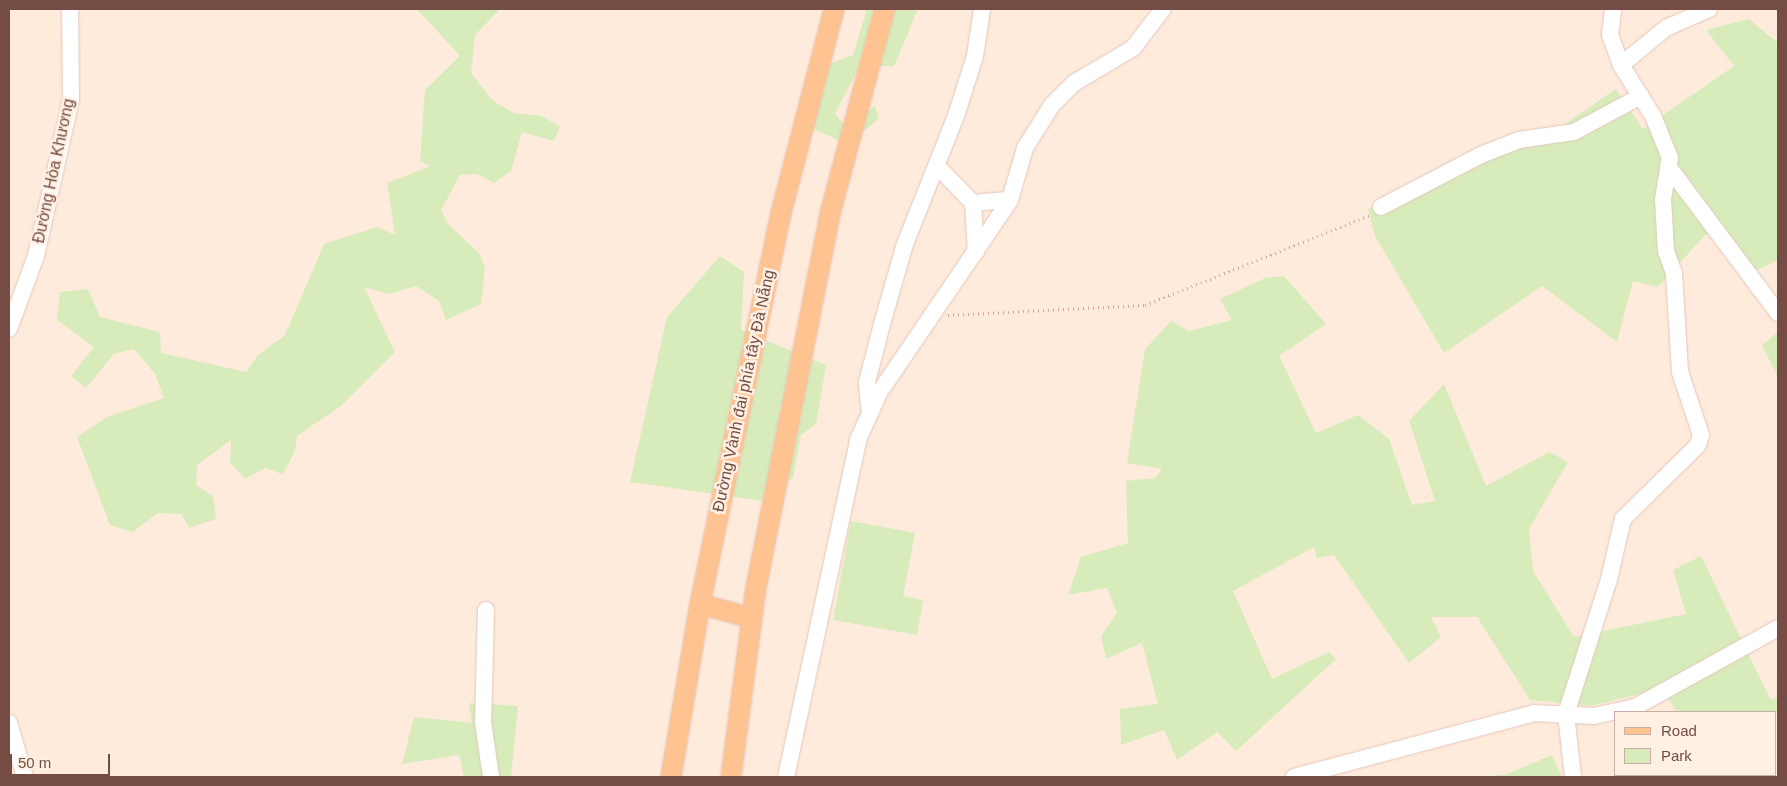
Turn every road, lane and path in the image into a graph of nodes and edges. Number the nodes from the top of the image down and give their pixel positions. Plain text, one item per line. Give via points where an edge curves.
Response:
1 (70, 9) edge
2 (834, 9) edge
3 (885, 9) edge
4 (982, 9) edge
5 (1163, 9) edge
6 (1613, 9) edge
7 (1709, 9) edge
8 (1621, 65) junction
9 (1640, 96) junction
10 (937, 166) junction
11 (1668, 166) junction
12 (1010, 200) junction
13 (973, 203) junction
14 (1380, 207) joint
15 (976, 252) junction
16 (1778, 313) edge
17 (934, 316) junction
18 (9, 329) edge
19 (870, 414) junction
20 (700, 604) junction
21 (486, 610) dead end
22 (752, 618) junction
23 (1778, 628) edge
24 (1617, 711) edge
25 (1614, 712) edge
26 (1566, 714) junction
27 (9, 723) edge
28 (25, 777) edge
29 (491, 777) edge
30 (671, 777) edge
31 (731, 777) edge
32 (786, 777) edge
33 (1294, 777) edge
34 (1573, 777) edge

1 - 18 street, Đường Hòa Khương via 72,99 36,256
2 - 20 main road, Đường Vành đai phía tây Đà Nẵng via 780,213
3 - 22 main road via 831,210
4 - 10 street via 975,56
5 - 12 street via 1133,48 1074,82 1052,105 1026,148
6 - 8 street via 1610,35
7 - 8 street via 1666,28
8 - 9 street
9 - 11 street via 1654,116 1670,158
9 - 14 street via 1574,132 1519,140 1481,155
10 - 13 street
10 - 19 street via 905,244 882,324 867,382
11 - 16 street
11 - 26 street via 1664,199 1666,250 1674,272 1680,372 1701,435 1698,445 1622,519 1609,579
12 - 13 street
12 - 15 street
13 - 15 street
14 - 17 path via 1360,223 1168,299 1124,307
15 - 17 street
17 - 19 street
19 - 32 street via 858,440
20 - 22 main road
20 - 30 main road, Đường Vành đai phía tây Đà Nẵng
21 - 29 street via 483,722
22 - 31 main road
23 - 24 street via 1635,707
25 - 26 street via 1594,716
26 - 33 street via 1534,713
26 - 34 street
27 - 28 street

